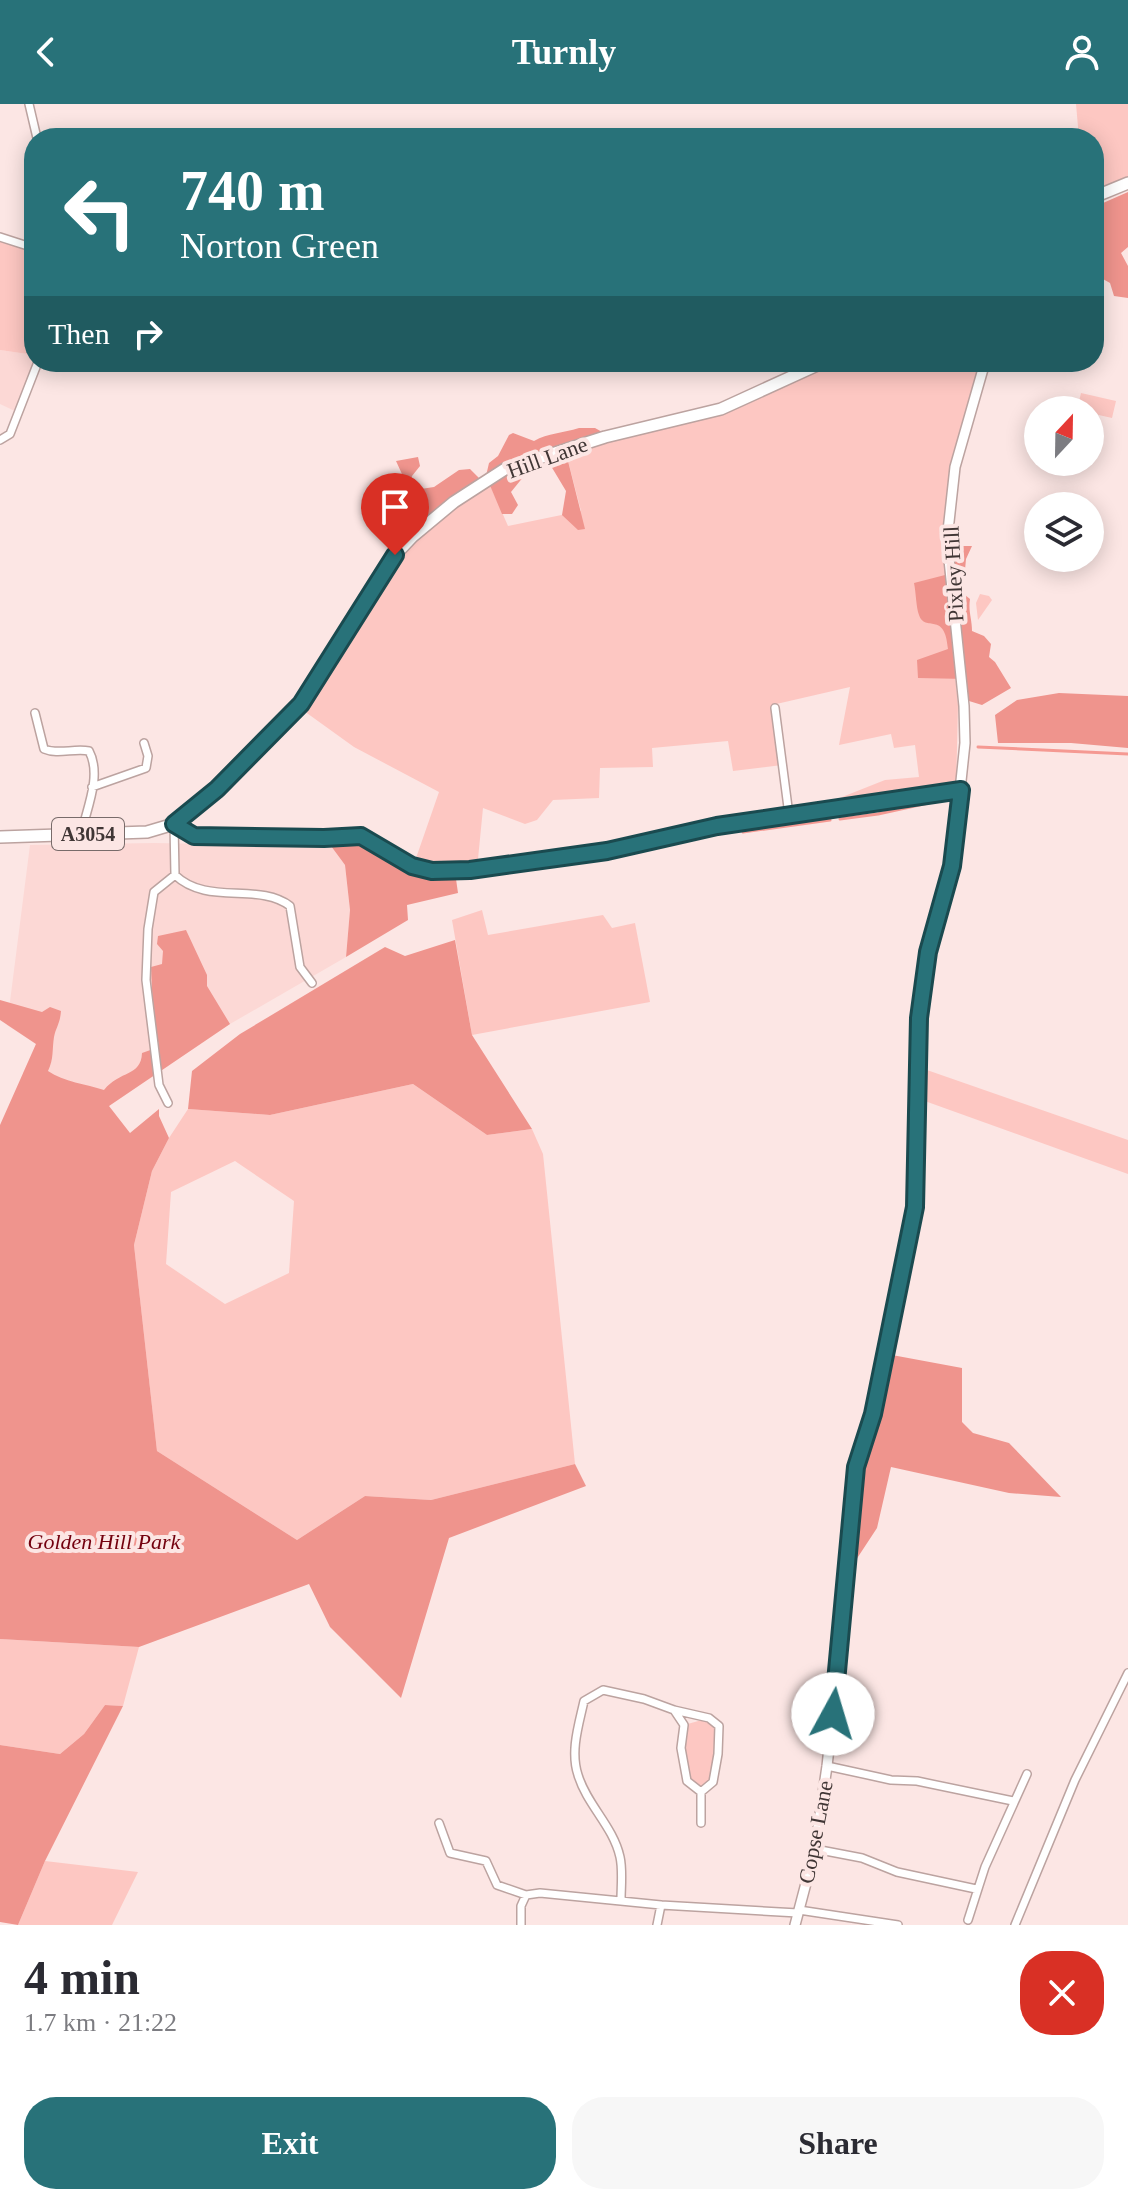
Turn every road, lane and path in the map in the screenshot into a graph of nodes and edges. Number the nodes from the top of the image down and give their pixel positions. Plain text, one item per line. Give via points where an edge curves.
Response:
1 (29, 104) edge
2 (35, 128) edge
3 (1128, 183) edge
4 (1104, 193) edge
5 (0, 237) edge
6 (24, 245) edge
7 (34, 372) edge
8 (802, 372) edge
9 (982, 372) edge
10 (0, 440) edge
11 (775, 708) dead end
12 (35, 713) dead end
13 (144, 743) dead end
14 (44, 749) junction
15 (42, 760) dead end
16 (92, 787) junction
17 (961, 790) junction
18 (789, 815) junction
19 (174, 824) junction
20 (81, 834) junction
21 (0, 837) edge
22 (175, 875) junction
23 (312, 983) dead end
24 (168, 1103) dead end
25 (1128, 1673) edge
26 (674, 1710) junction
27 (827, 1766) junction
28 (1027, 1774) dead end
29 (701, 1792) junction
30 (1013, 1801) junction
31 (439, 1823) dead end
32 (701, 1823) dead end
33 (815, 1849) junction
34 (450, 1853) junction
35 (445, 1863) dead end
36 (976, 1889) junction
37 (526, 1895) junction
38 (621, 1900) junction
39 (661, 1905) junction
40 (799, 1911) junction
41 (968, 1920) dead end
42 (521, 1925) edge
43 (657, 1925) edge
44 (795, 1925) edge
45 (898, 1925) edge
46 (1015, 1925) edge

1 - 2 street
3 - 4 main road
5 - 6 street
7 - 10 street via 10,434
8 - 19 main road, Hill Lane / A3054 via 721,409 605,437 505,469 454,502 395,555 301,704 217,789
9 - 17 street, Pixley Hill via 955,467 947,540 964,706
11 - 18 street
12 - 14 street
13 - 16 street via 146,768
14 - 15 street
14 - 16 street via 89,751 95,762
16 - 20 street
17 - 18 street
17 - 27 street, Copse Lane via 952,866 928,952 919,1018 915,1207 873,1414 856,1467
18 - 19 street via 607,851 432,871 412,866 361,836 194,836
19 - 20 main road, A3054 via 147,832
19 - 22 street
20 - 21 main road, A3054
22 - 23 street via 200,889 278,897 290,906 300,967
22 - 24 street via 154,892 146,980 159,1085
25 - 46 street via 1075,1780
26 - 29 street via 684,1725 681,1748 687,1781
26 - 29 street via 709,1718 719,1726 713,1782
26 - 38 street via 603,1690 584,1701 575,1742 577,1773 621,1858
27 - 30 street
27 - 33 street, Copse Lane
28 - 30 street
29 - 32 street
30 - 36 street
31 - 34 street
33 - 36 street
33 - 40 street, Copse Lane
34 - 35 street
34 - 37 street via 486,1861 497,1885
36 - 41 street
37 - 38 street
37 - 42 street
38 - 39 street
39 - 40 street
39 - 43 street
40 - 44 street, Copse Lane
40 - 45 street

